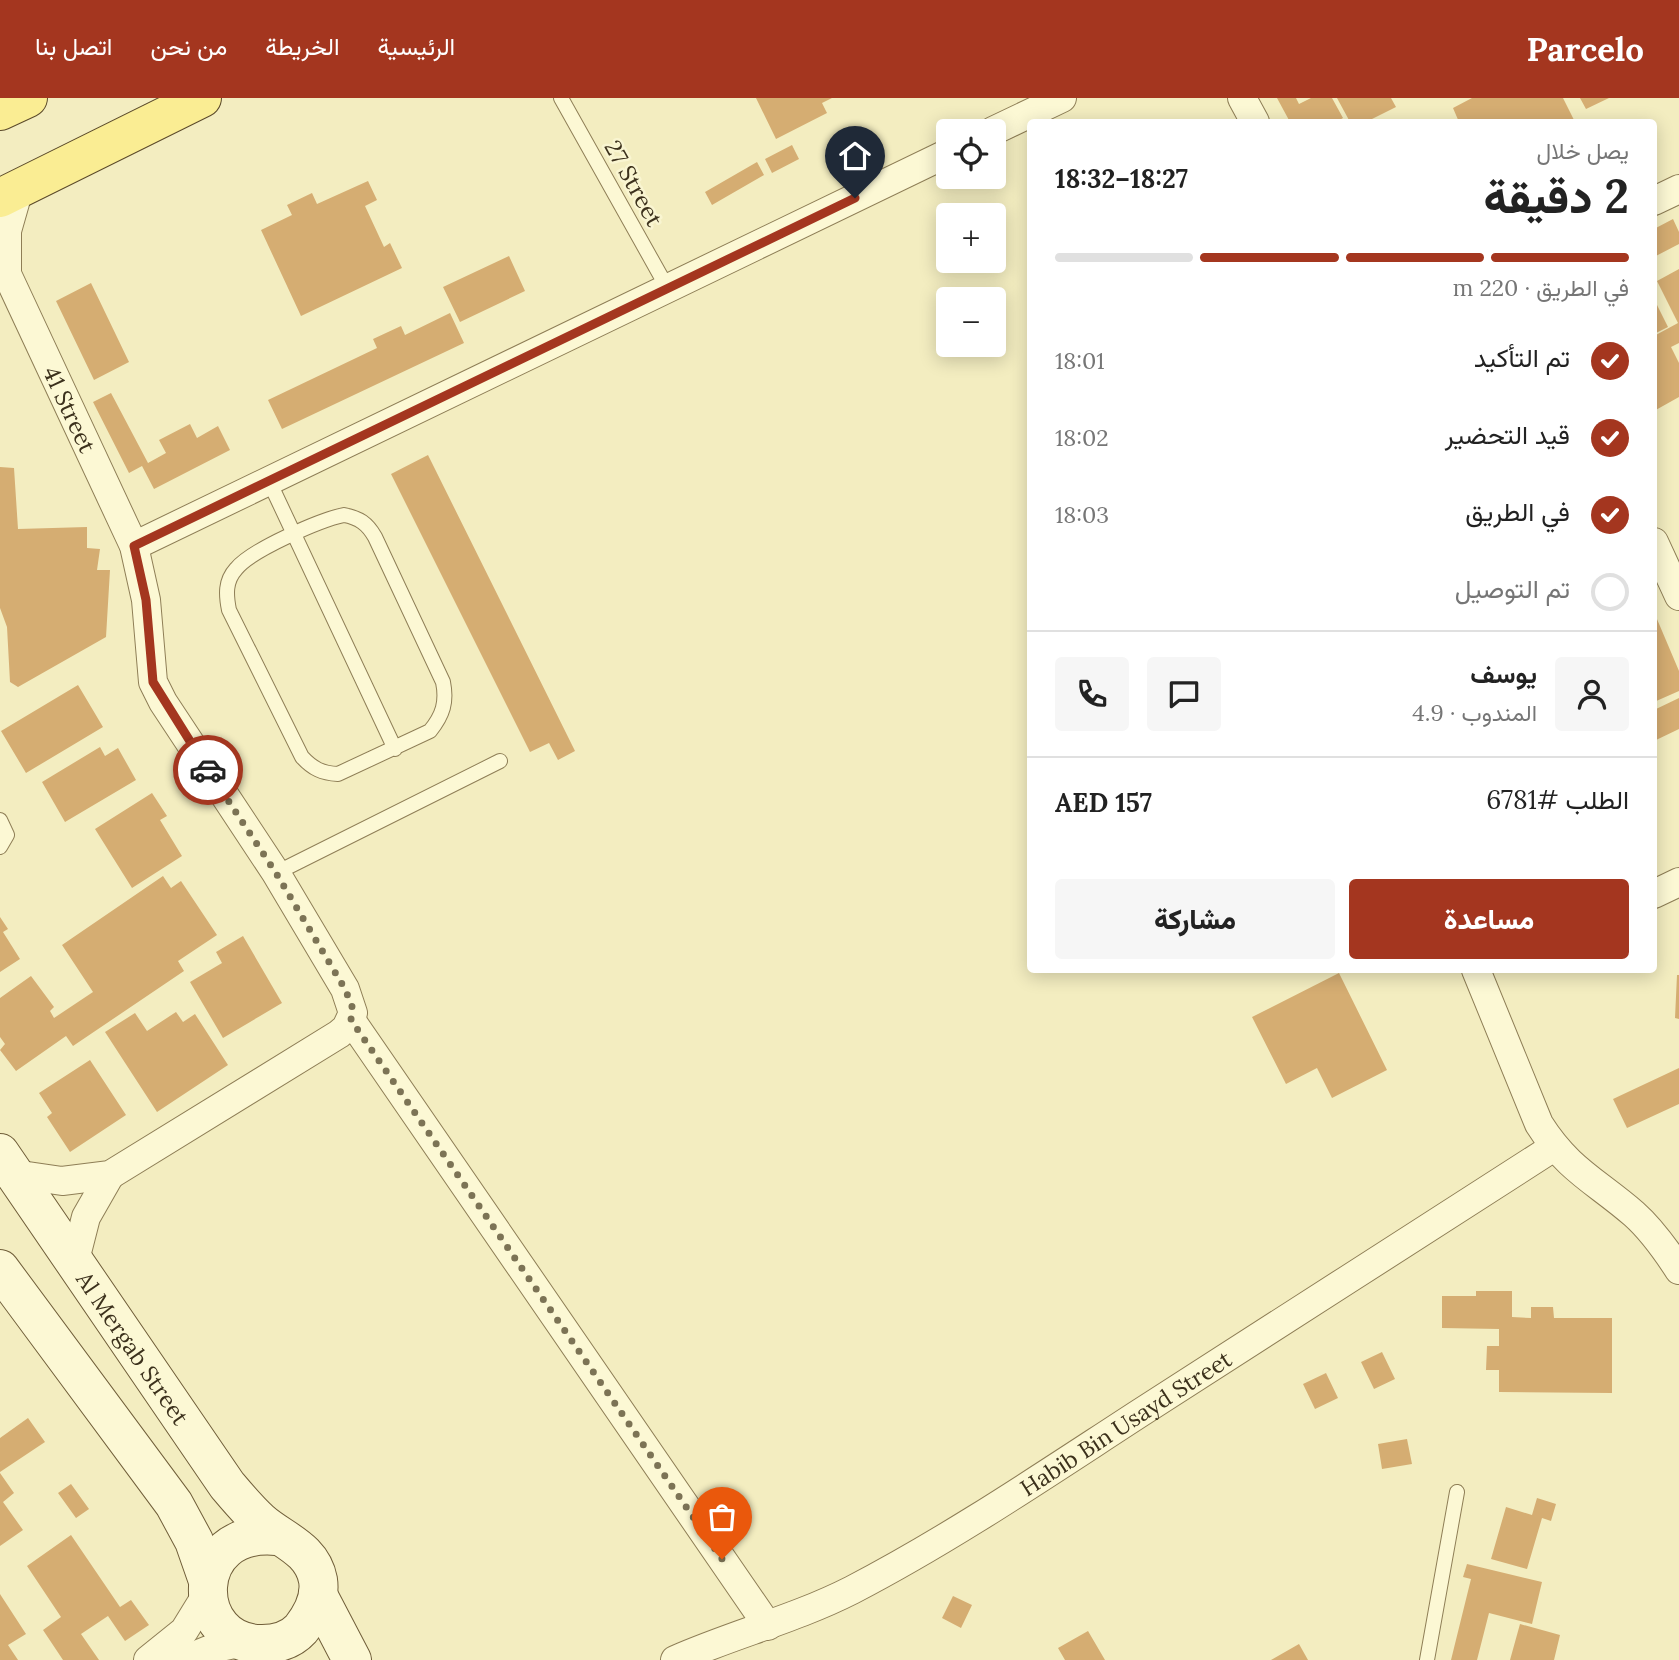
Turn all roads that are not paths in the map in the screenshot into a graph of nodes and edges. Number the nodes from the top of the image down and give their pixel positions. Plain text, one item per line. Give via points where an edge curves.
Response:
1 (28, 98) edge
2 (202, 98) edge
3 (561, 98) edge
4 (1062, 98) edge
5 (1242, 98) edge
6 (0, 111) edge
7 (1253, 119) edge
8 (1006, 125) edge
9 (936, 159) edge
10 (1679, 189) edge
11 (9, 193) edge
12 (1657, 200) edge
13 (3, 271) edge
14 (668, 289) junction
15 (269, 481) junction
16 (295, 534) junction
17 (134, 546) junction
18 (1657, 548) edge
19 (1679, 596) edge
20 (395, 749) junction
21 (500, 761) dead end
22 (0, 820) edge
23 (0, 846) edge
24 (276, 873) junction
25 (1679, 882) edge
26 (1657, 893) edge
27 (1483, 973) edge
28 (351, 1020) junction
29 (1553, 1147) junction
30 (7, 1164) edge
31 (110, 1175) junction
32 (74, 1264) junction
33 (1677, 1265) edge
34 (0, 1269) edge
35 (1457, 1492) dead end
36 (278, 1536) junction
37 (208, 1587) junction
38 (318, 1595) junction
39 (768, 1626) junction
40 (254, 1649) edge
41 (148, 1660) edge
42 (184, 1660) edge
43 (352, 1660) edge
44 (675, 1660) edge
45 (1427, 1660) edge

1 - 6 main road
2 - 11 main road
3 - 14 lane, 27 Street
4 - 8 street
5 - 7 street
9 - 14 street
10 - 12 street
11 - 13 street, 41 Street
13 - 17 street, 41 Street
14 - 15 street
15 - 16 lane
15 - 17 street
16 - 20 lane
16 - 20 lane via 344,515 368,525 443,681 444,708 439,721 430,731
16 - 20 lane via 236,568 228,581 229,610 302,757 312,767 338,774
17 - 24 street, 41 Street via 146,600 153,682
18 - 19 street
21 - 24 lane
22 - 23 lane via 7,835
24 - 28 street, 41 Street via 345,989 352,1006
25 - 26 street
27 - 29 street via 1539,1124
28 - 31 street via 339,1034
28 - 39 street
29 - 33 street via 1646,1226
29 - 39 street, Habib Bin Usayd Street via 1018,1491 853,1589
30 - 31 street via 62,1181
30 - 32 main road, Al Mergab Street
31 - 32 street via 86,1217
32 - 36 main road, Al Mergab Street via 228,1485
34 - 37 main road via 174,1504 194,1541
35 - 45 lane
36 - 37 main road via 241,1538 225,1549 214,1563
36 - 38 main road via 304,1552 318,1580
37 - 40 main road via 222,1627
37 - 41 street via 184,1631
38 - 40 main road via 311,1617 296,1634
38 - 43 main road
39 - 44 street, Habib Bin Usayd Street via 733,1635
40 - 42 street via 211,1649

